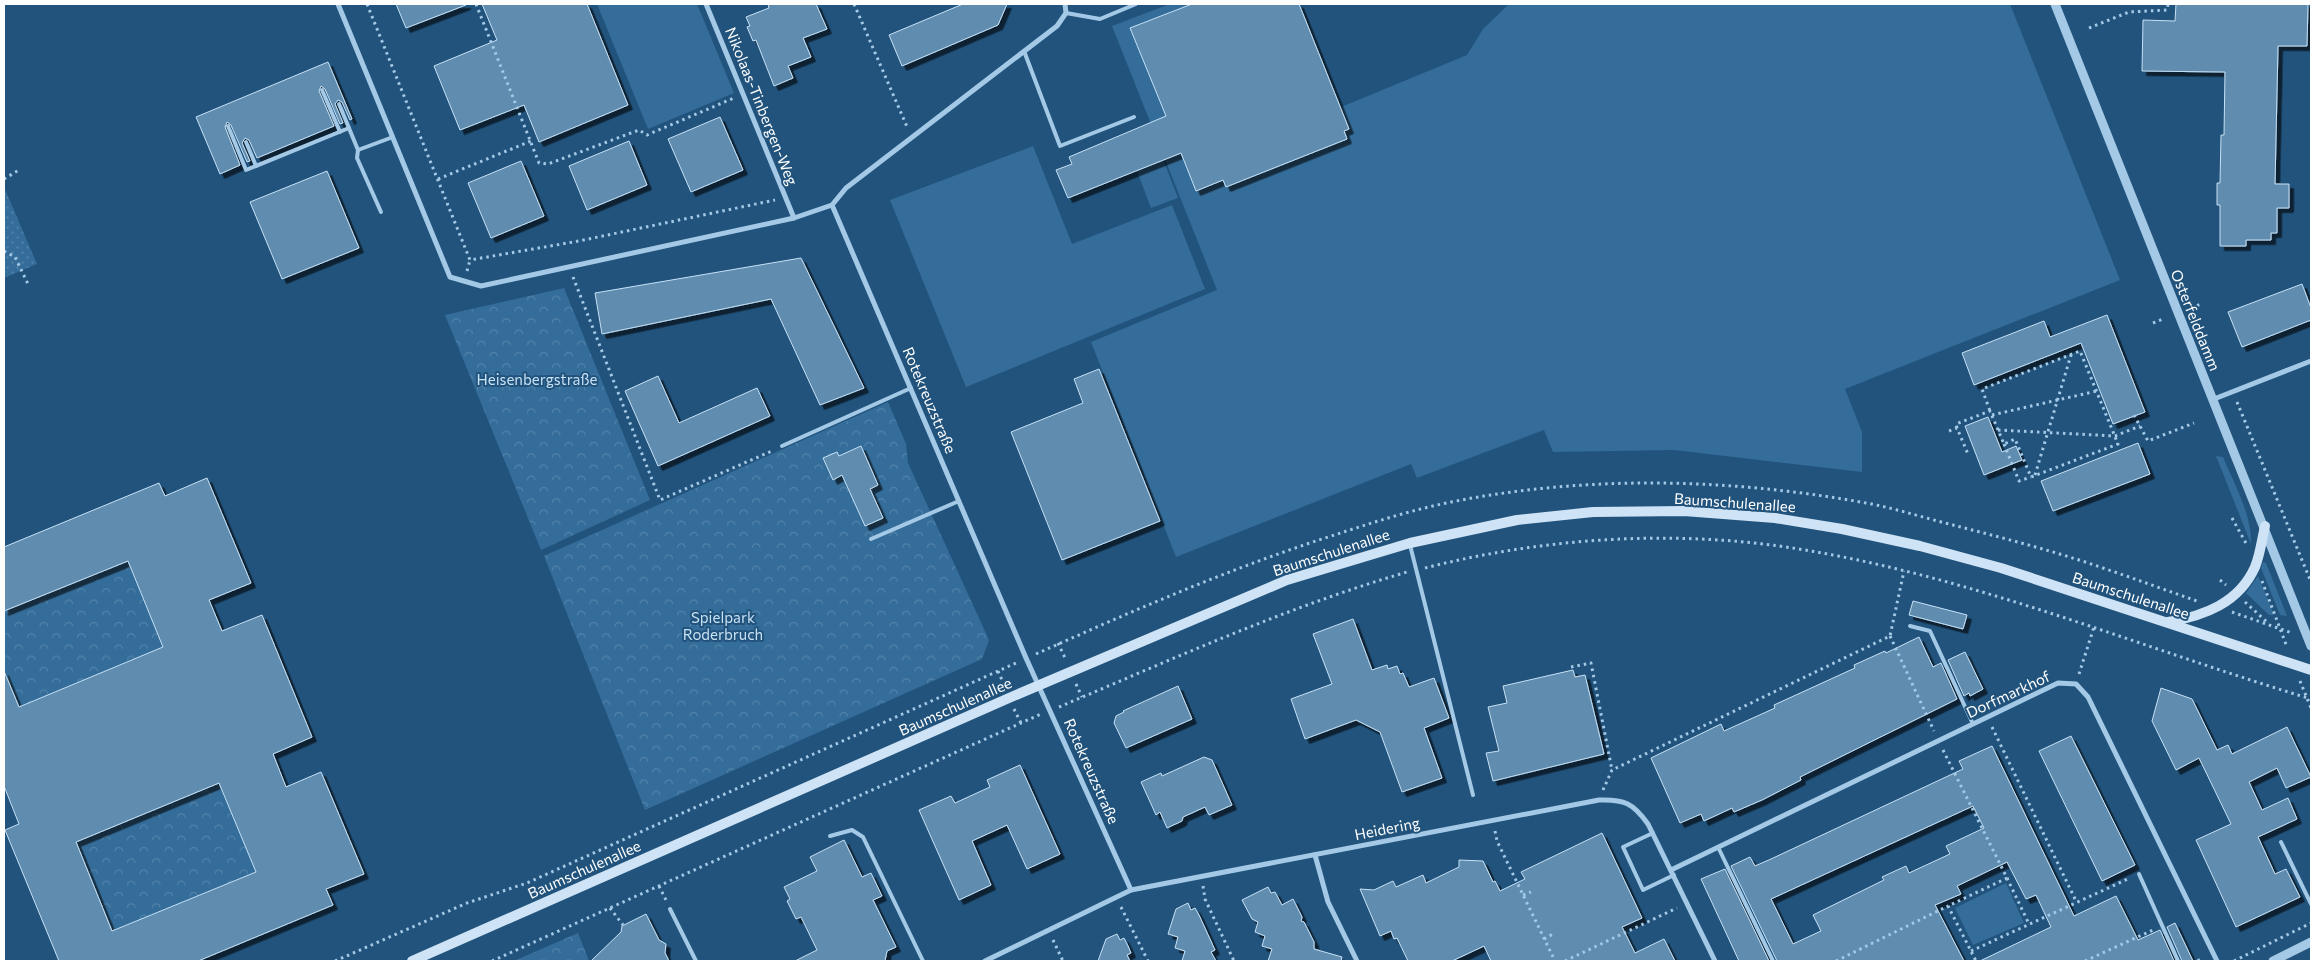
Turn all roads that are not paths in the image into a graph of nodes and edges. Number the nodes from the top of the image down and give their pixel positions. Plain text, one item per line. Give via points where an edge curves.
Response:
1 (338, 4) edge
2 (706, 4) edge
3 (1065, 4) edge
4 (1136, 4) edge
5 (2055, 4) edge
6 (1066, 13) junction
7 (1024, 52) junction
8 (322, 90) dead end
9 (339, 104) dead end
10 (1134, 117) dead end
11 (228, 126) dead end
12 (349, 128) junction
13 (340, 132) junction
14 (392, 137) junction
15 (246, 142) dead end
16 (358, 150) junction
17 (256, 166) junction
18 (832, 205) junction
19 (381, 212) dead end
20 (794, 218) junction
21 (2311, 360) edge
22 (911, 388) junction
23 (2214, 399) junction
24 (782, 446) road end
25 (959, 501) junction
26 (2265, 526) junction
27 (871, 539) dead end
28 (1410, 543) junction
29 (2167, 622) junction
30 (1910, 626) dead end
31 (2311, 646) edge
32 (2311, 670) edge
33 (1039, 685) junction
34 (1973, 724) junction
35 (1473, 795) dead end
36 (1653, 832) junction
37 (830, 836) dead end
38 (2282, 842) dead end
39 (1718, 847) junction
40 (1315, 855) junction
41 (1672, 873) junction
42 (2139, 874) road end
43 (1131, 890) junction
44 (2311, 904) edge
45 (670, 909) road end
46 (2311, 942) edge
47 (412, 961) edge
48 (696, 961) edge
49 (923, 961) edge
50 (985, 961) edge
51 (1357, 961) edge
52 (1715, 961) edge
53 (1773, 961) edge
54 (2178, 961) edge
55 (2217, 961) edge
56 (2273, 961) edge

1 - 14 street
2 - 20 street, Nikolaas-Tinbergen-Weg
3 - 6 street
4 - 6 lane via 1100,19
5 - 23 street, Osterfelddamm
6 - 7 street via 1057,26
7 - 10 lane via 1060,146
7 - 18 street via 846,188
8 - 13 lane
9 - 12 lane
11 - 17 lane via 246,170
12 - 13 lane
12 - 16 lane
13 - 17 lane
14 - 16 lane
14 - 20 street via 450,277 480,286
15 - 17 lane
16 - 19 lane via 357,158
18 - 20 street
18 - 22 street, Rotekreuzstraße
21 - 23 street
22 - 24 lane
22 - 25 street, Rotekreuzstraße
23 - 26 street, Osterfelddamm
25 - 27 lane
25 - 33 street, Rotekreuzstraße
26 - 29 main road via 2256,566 2236,594 2196,617
26 - 31 street, Osterfelddamm
28 - 29 main road, Baumschulenallee via 1517,520 1593,512 1684,512 1774,518 1842,528 1920,546 2002,568
28 - 33 main road, Baumschulenallee via 1287,580
28 - 35 lane
29 - 32 main road, Baumschulenallee
30 - 34 lane via 1930,631
33 - 43 street, Rotekreuzstraße
33 - 47 main road, Baumschulenallee
34 - 39 street, Dorfmarkhof
34 - 55 street, Dorfmarkhof via 2058,683 2076,684 2088,697
36 - 40 street, Heidering via 1640,812 1629,803 1599,800
36 - 41 street, Heidering
36 - 41 lane via 1622,847 1644,890
37 - 49 lane via 852,830 863,837
38 - 44 lane
39 - 41 street, Dorfmarkhof
39 - 53 lane
40 - 43 street, Heidering
40 - 51 street via 1328,902
41 - 52 street, Heidering
42 - 54 lane
43 - 50 street, Heidering
45 - 48 lane
46 - 56 street

